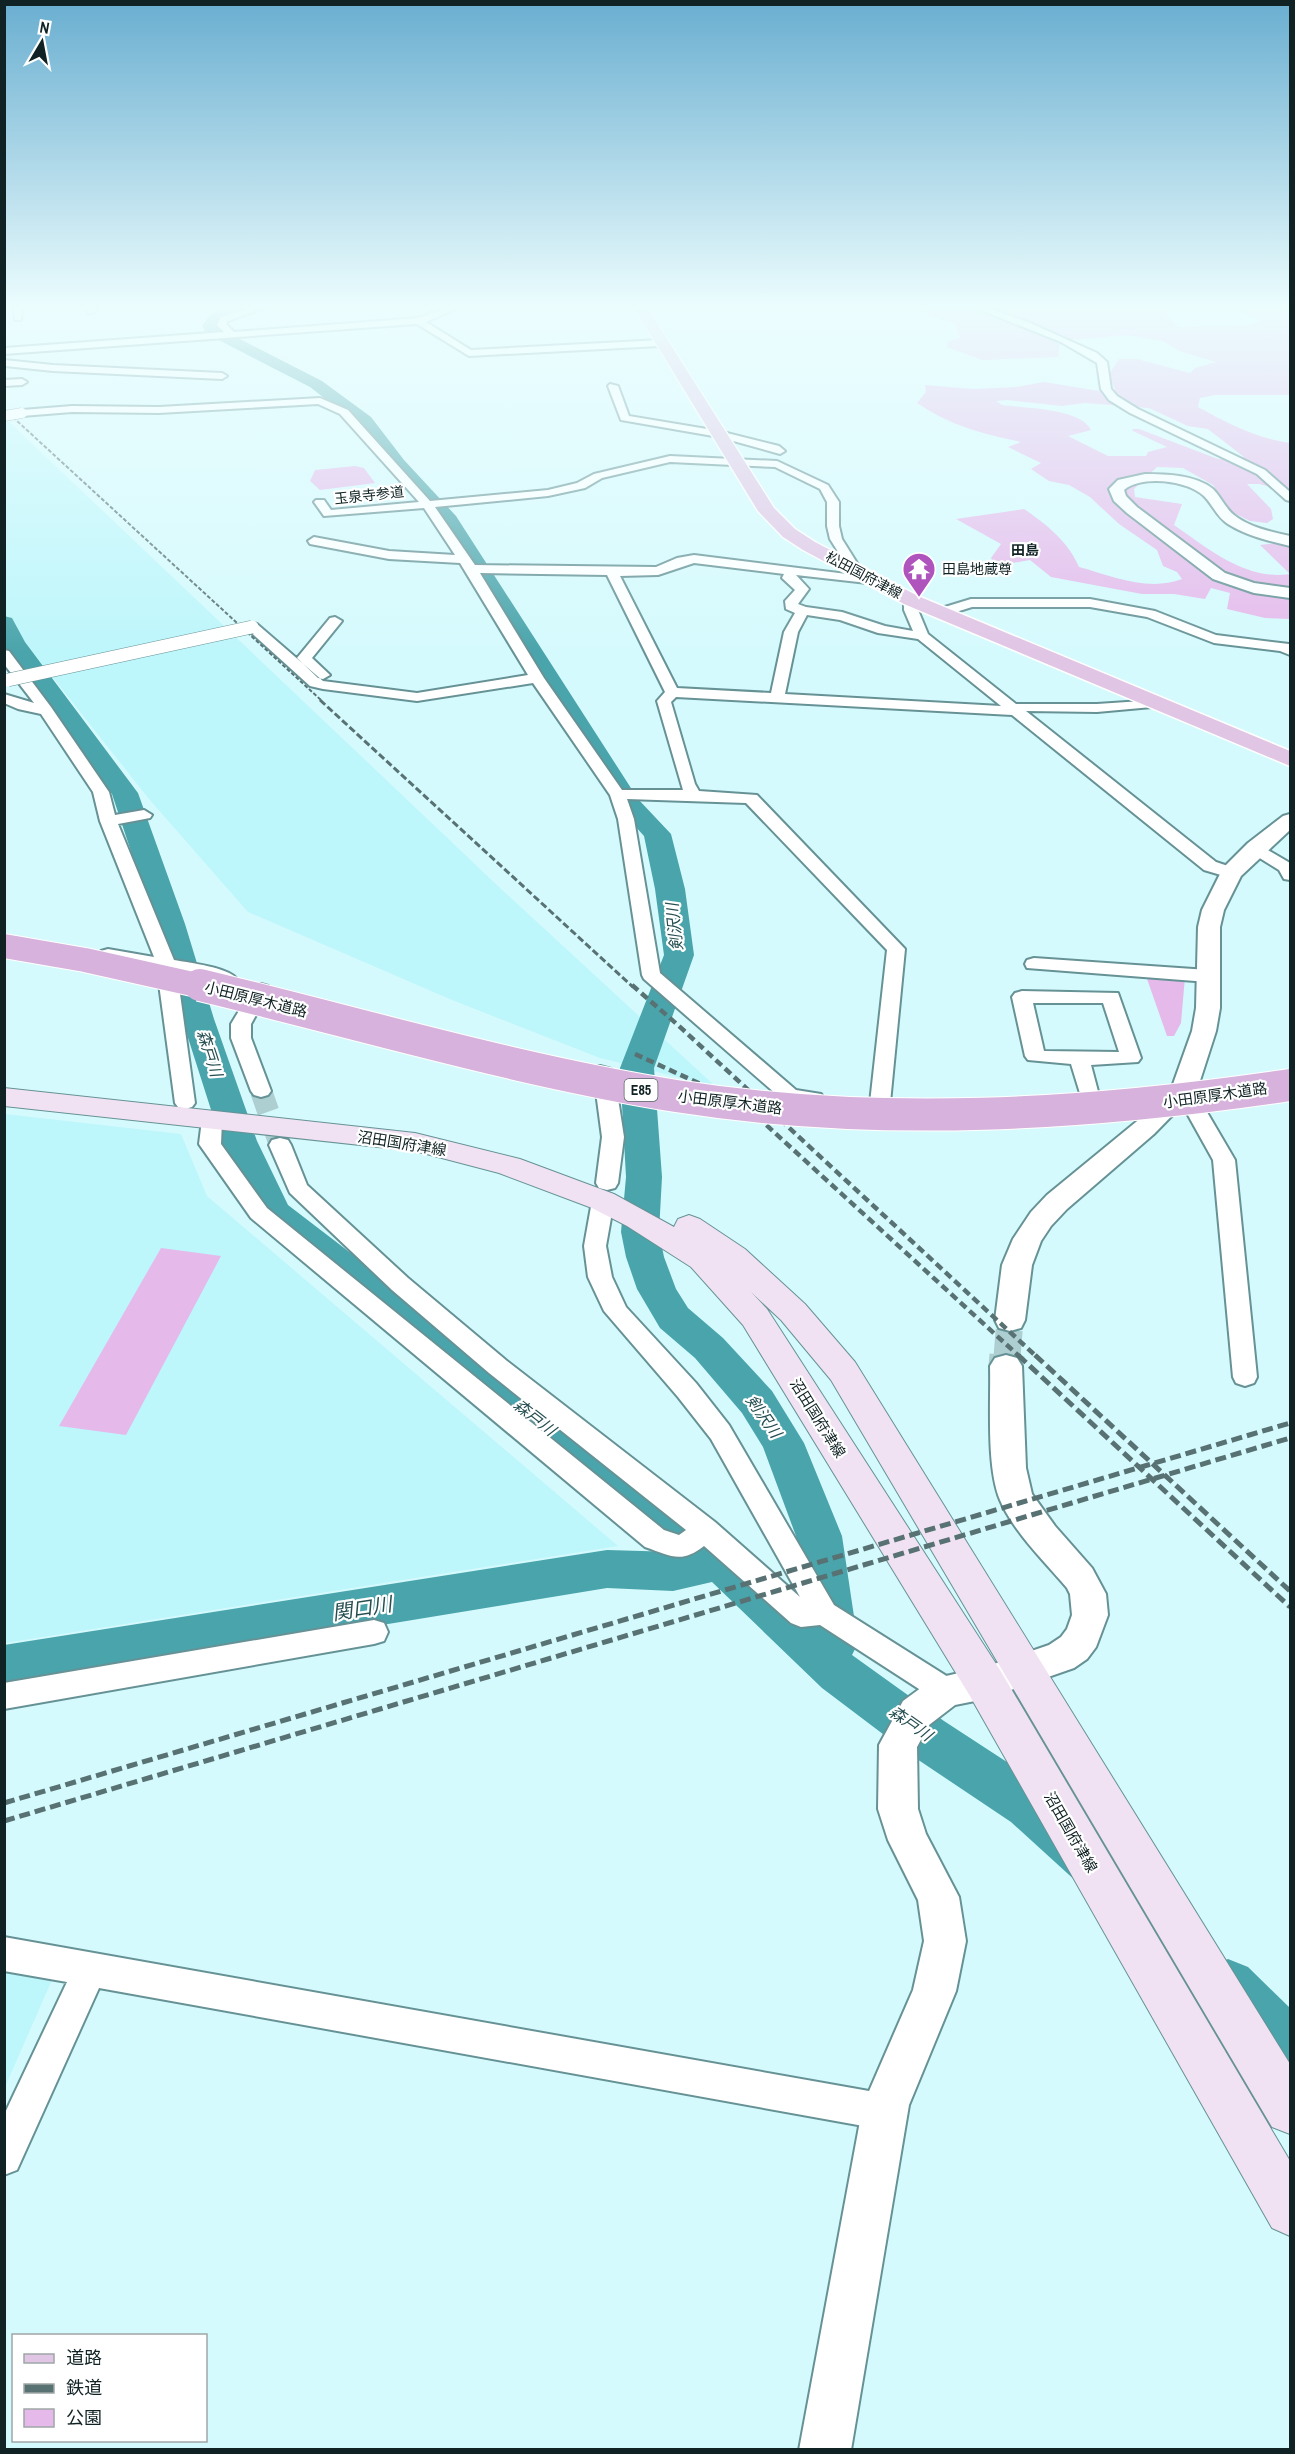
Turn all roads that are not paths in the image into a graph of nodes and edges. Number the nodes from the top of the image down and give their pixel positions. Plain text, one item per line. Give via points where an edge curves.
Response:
1 (355, 424) edge
2 (657, 424) edge
3 (712, 424) edge
4 (1160, 424) edge
5 (719, 434) junction
6 (780, 451) dead end
7 (736, 463) junction
8 (1290, 498) edge
9 (320, 502) dead end
10 (428, 504) junction
11 (314, 541) dead end
12 (1290, 541) edge
13 (468, 564) junction
14 (792, 571) junction
15 (856, 571) junction
16 (612, 572) junction
17 (878, 582) junction
18 (1290, 593) edge
19 (911, 600) junction
20 (803, 611) junction
21 (940, 613) junction
22 (335, 621) dead end
23 (922, 636) junction
24 (1290, 651) edge
25 (4, 654) edge
26 (537, 678) junction
27 (6, 681) edge
28 (336, 686) junction
29 (672, 692) junction
30 (4, 698) edge
31 (777, 699) junction
32 (1152, 703) junction
33 (1016, 709) junction
34 (46, 710) junction
35 (1290, 759) edge
36 (693, 794) junction
37 (619, 795) junction
38 (144, 814) dead end
39 (1290, 820) edge
40 (108, 821) junction
41 (1256, 848) junction
42 (1231, 873) junction
43 (1290, 875) edge
44 (4, 938) edge
45 (4, 946) edge
46 (4, 959) edge
47 (166, 963) junction
48 (1034, 964) dead end
49 (1208, 975) junction
50 (261, 990) junction
51 (1080, 1059) junction
52 (1290, 1071) edge
53 (4, 1082) edge
54 (1290, 1085) edge
55 (1184, 1090) junction
56 (4, 1097) edge
57 (1090, 1098) junction
58 (1290, 1099) edge
59 (880, 1103) junction
60 (197, 1111) junction
61 (265, 1118) junction
62 (605, 1192) junction
63 (699, 1245) junction
64 (1010, 1320) tunnel mouth
65 (1006, 1366) tunnel mouth
66 (1245, 1377) dead end
67 (705, 1530) junction
68 (824, 1612) junction
69 (374, 1632) dead end
70 (1025, 1668) junction
71 (985, 1683) junction
72 (946, 1691) junction
73 (4, 1696) edge
74 (4, 1954) edge
75 (90, 1969) junction
76 (886, 2105) junction
77 (1290, 2109) edge
78 (4, 2157) edge
79 (1290, 2210) edge
80 (825, 2450) edge

1 - 10 street, bridge
2 - 5 street
3 - 5 main road, 松田国府津線
4 - 8 street via 1260,472
5 - 6 street
5 - 7 main road, 松田国府津線
7 - 10 street via 670,459 548,493
7 - 15 main road, 松田国府津線 via 775,521 809,546
7 - 15 street via 777,464 824,487 832,502 836,538
9 - 10 street, 玉泉寺参道 via 328,514
10 - 13 street
11 - 13 street via 348,550
12 - 18 street via 1258,533 1231,520 1207,491 1189,483 1141,479 1116,489 1125,504 1219,576 1244,586
13 - 16 street via 497,569
13 - 26 street
14 - 16 street via 694,559 658,571
14 - 17 street
14 - 20 street via 788,578 803,589 791,606
15 - 17 main road, 松田国府津線
16 - 29 street
17 - 19 main road, 松田国府津線
19 - 21 main road, 松田国府津線
19 - 23 street
20 - 23 street via 842,616 883,630
20 - 31 street via 791,632
21 - 24 street via 971,603 1090,603 1150,614 1214,639 1284,646
21 - 32 main road, 松田国府津線
22 - 28 street via 304,658
23 - 33 street
25 - 34 street
26 - 28 street via 417,697
26 - 37 street
27 - 28 street, bridge via 252,627 315,683
29 - 31 street
29 - 36 street via 664,701
30 - 34 street
31 - 33 street
32 - 33 street
32 - 35 main road, 松田国府津線
33 - 42 street via 1210,866
34 - 40 street via 101,792
36 - 37 street
36 - 59 street via 751,798 896,949
37 - 59 street via 651,975 790,1096
38 - 40 street
39 - 41 street
40 - 47 street
41 - 42 street
41 - 43 street via 1285,867
42 - 49 street via 1209,927
44 - 47 street
45 - 54 highway, 小田原厚木道路 / E85, bridge via 103,963 594,1082 699,1099 865,1113 1011,1114 1118,1108
46 - 58 highway, 小田原厚木道路 / E85 via 188,996 586,1094 776,1120 866,1127 1025,1127 1121,1121
47 - 50 street
47 - 60 street
48 - 49 street
49 - 55 street via 1204,1031
50 - 61 street via 241,1024 241,1038
50 - 62 street via 604,1073 613,1137
51 - 51 street via 1035,1056 1022,997 1111,998 1131,1058
51 - 57 street
52 - 55 street
53 - 60 main road, 沼田国府津線
55 - 57 street
55 - 64 street via 1041,1220 1027,1239 1017,1265
55 - 66 street via 1224,1160
56 - 60 main road, 沼田国府津線
57 - 59 street
60 - 61 main road, 沼田国府津線
60 - 67 street via 210,1144 260,1213 656,1539 683,1547
61 - 62 main road, 沼田国府津線 via 415,1142
61 - 67 street via 298,1188 400,1284 498,1367
62 - 63 main road, 沼田国府津線
62 - 68 street via 595,1246 600,1277 616,1311 720,1432
63 - 70 main road, 沼田国府津線 via 734,1257 793,1312 843,1371
63 - 71 main road, 沼田国府津線 via 754,1317
65 - 70 street via 1009,1468 1016,1498 1080,1578 1091,1606 1087,1626 1074,1648 1061,1657
67 - 68 street via 801,1615
68 - 72 street
69 - 73 street
70 - 71 street
70 - 77 main road, 沼田国府津線
71 - 72 street
71 - 79 main road, 沼田国府津線
72 - 76 street via 916,1713 898,1746 898,1809 908,1840 938,1897 945,1941 934,1991
74 - 75 street
75 - 76 street via 869,2109
75 - 78 street
76 - 80 street

